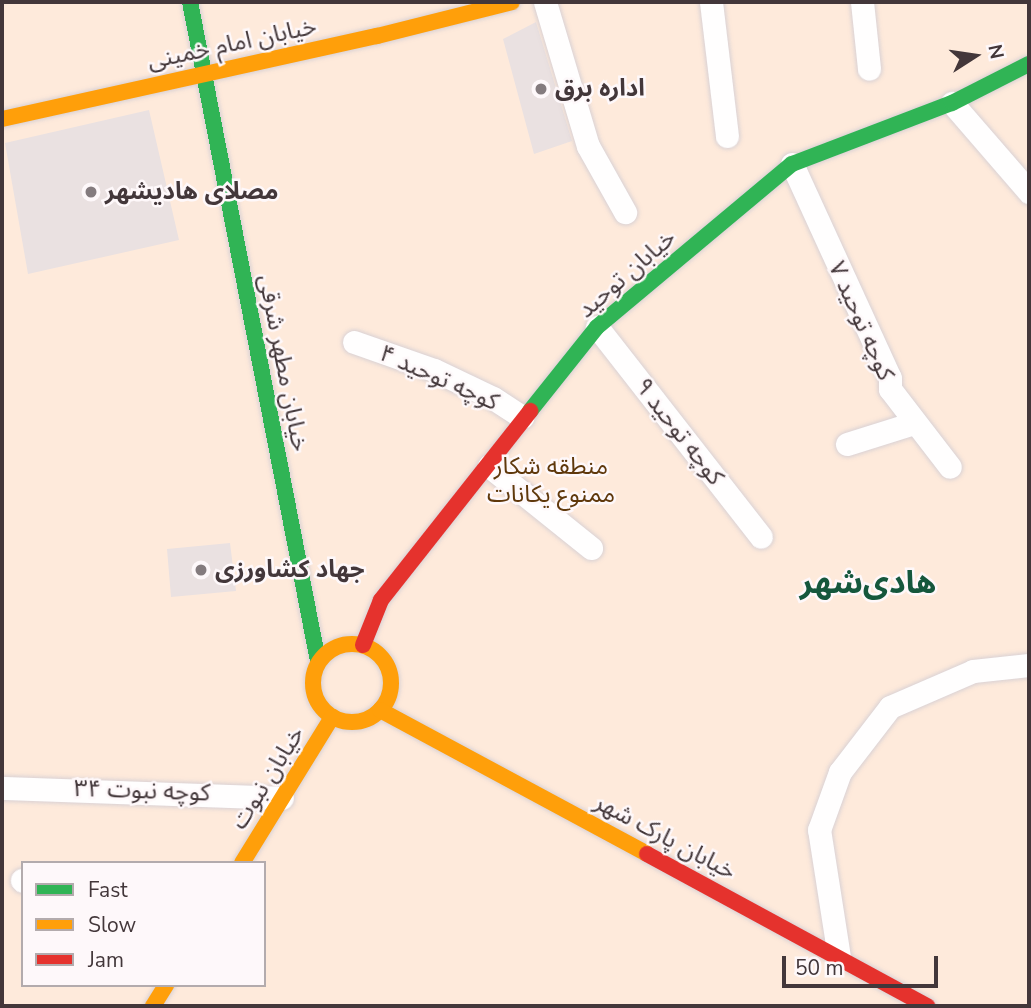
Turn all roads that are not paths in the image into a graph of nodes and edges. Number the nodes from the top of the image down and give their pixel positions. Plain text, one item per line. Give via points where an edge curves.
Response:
1 (190, 2) edge
2 (512, 2) edge
3 (545, 2) edge
4 (711, 2) edge
5 (862, 2) edge
6 (1029, 64) edge
7 (869, 69) dead end
8 (203, 74) junction
9 (951, 103) junction
10 (2, 118) edge
11 (727, 136) dead end
12 (792, 164) junction
13 (1029, 192) edge
14 (625, 212) dead end
15 (597, 327) junction
16 (354, 342) dead end
17 (522, 417) junction
18 (914, 423) junction
19 (847, 444) dead end
20 (489, 466) junction
21 (950, 467) dead end
22 (761, 537) dead end
23 (590, 548) dead end
24 (363, 645) junction
25 (318, 661) junction
26 (1029, 665) edge
27 (380, 710) junction
28 (332, 717) junction
29 (2, 788) edge
30 (282, 798) junction
31 (243, 861) edge
32 (839, 957) junction
33 (165, 987) edge
34 (153, 1006) edge
35 (926, 1006) edge

1 - 8 street, خیابان مطهر شرقی
2 - 8 street, خیابان امام خمینی
3 - 14 street via 588,146
4 - 11 street
5 - 7 street
6 - 9 street, خیابان توحید
8 - 10 street, خیابان امام خمینی
8 - 25 street, خیابان مطهر شرقی
9 - 12 street, خیابان توحید
9 - 13 street
12 - 15 street, خیابان توحید
12 - 18 street, کوچه توحید ۷ via 890,377 890,389
15 - 17 street, خیابان توحید
15 - 22 street, کوچه توحید ۹
16 - 17 street, کوچه توحید ۴ via 433,370
17 - 20 street, خیابان توحید
18 - 19 street
18 - 21 street, کوچه توحید ۷ via 940,437
20 - 23 street
20 - 24 street, خیابان توحید via 381,600
24 - 25 street via 338,645
24 - 27 street via 380,655 391,677 391,689
25 - 28 street via 313,673 315,698
26 - 32 street via 973,671 890,707 840,772 819,830
27 - 28 street via 357,722
27 - 32 street, خیابان پارک شهر
28 - 30 street, خیابان نبوت
29 - 30 street, کوچه نبوت ۳۴
30 - 31 street, خیابان نبوت
32 - 35 street, خیابان پارک شهر
33 - 34 street

